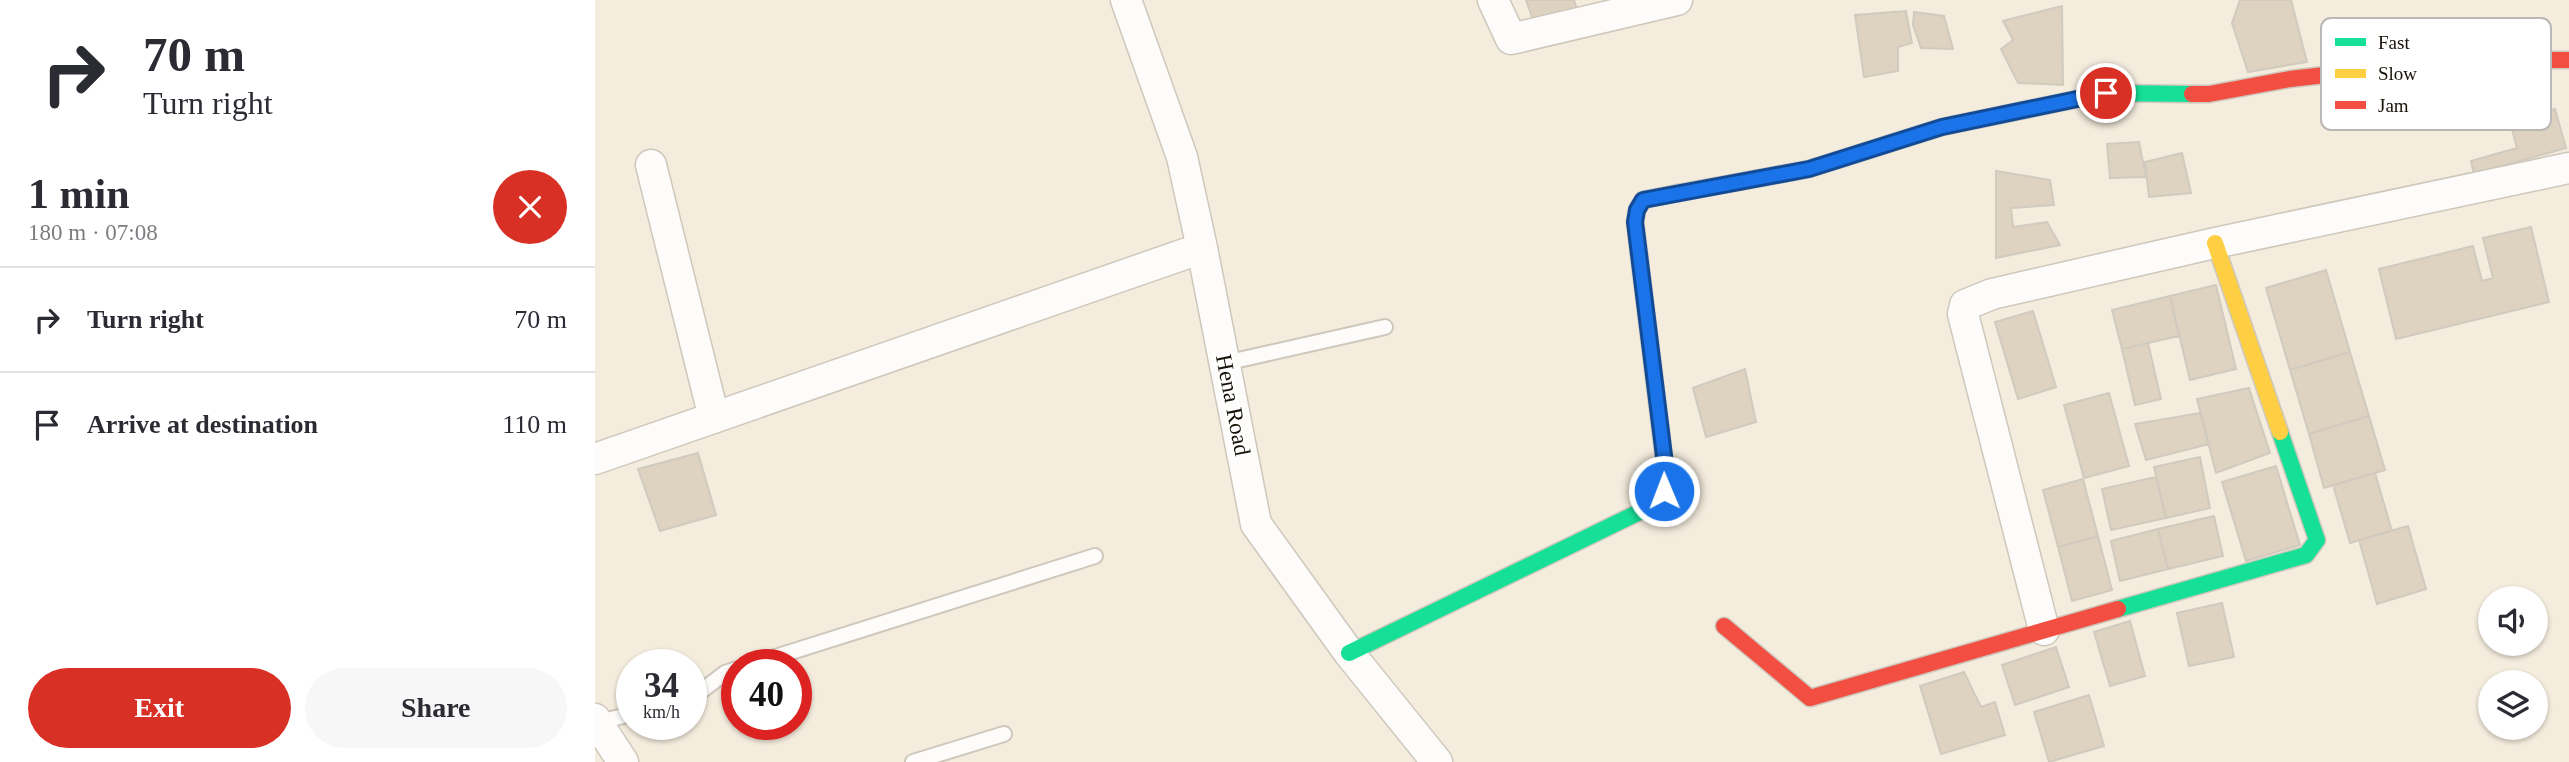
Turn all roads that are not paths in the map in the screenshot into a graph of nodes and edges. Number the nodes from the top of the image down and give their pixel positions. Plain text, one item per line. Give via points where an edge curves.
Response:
1 (1126, 0) edge
2 (1493, 0) edge
3 (1677, 0) edge
4 (2551, 60) edge
5 (2569, 60) edge
6 (2321, 76) edge
7 (651, 165) dead end
8 (2569, 168) edge
9 (2215, 243) junction
10 (1202, 248) junction
11 (1385, 327) dead end
12 (1225, 363) junction
13 (714, 418) junction
14 (595, 459) edge
15 (1095, 556) dead end
16 (1724, 626) dead end
17 (2044, 630) junction
18 (801, 649) edge
19 (1349, 653) junction
20 (721, 676) edge
21 (707, 687) edge
22 (616, 717) edge
23 (596, 720) edge
24 (1004, 734) dead end
25 (623, 762) edge
26 (913, 762) edge
27 (1437, 762) edge

1 - 10 street, Hena Road via 1182,157
2 - 3 street via 1511,39
4 - 5 street
6 - 19 street via 2209,94 2106,93 1942,127 1809,169 1643,200 1635,222 1667,480 1660,502
7 - 13 street
8 - 9 street
9 - 17 street via 1992,294 1965,305 1963,314
9 - 17 street via 2317,540 2306,555
10 - 12 street, Hena Road
10 - 13 street
11 - 12 lane
12 - 19 street, Hena Road via 1256,524
13 - 14 street
15 - 18 lane
16 - 17 street via 1810,698
19 - 27 street, Hena Road
20 - 21 lane
22 - 23 lane
23 - 25 street
24 - 26 lane

